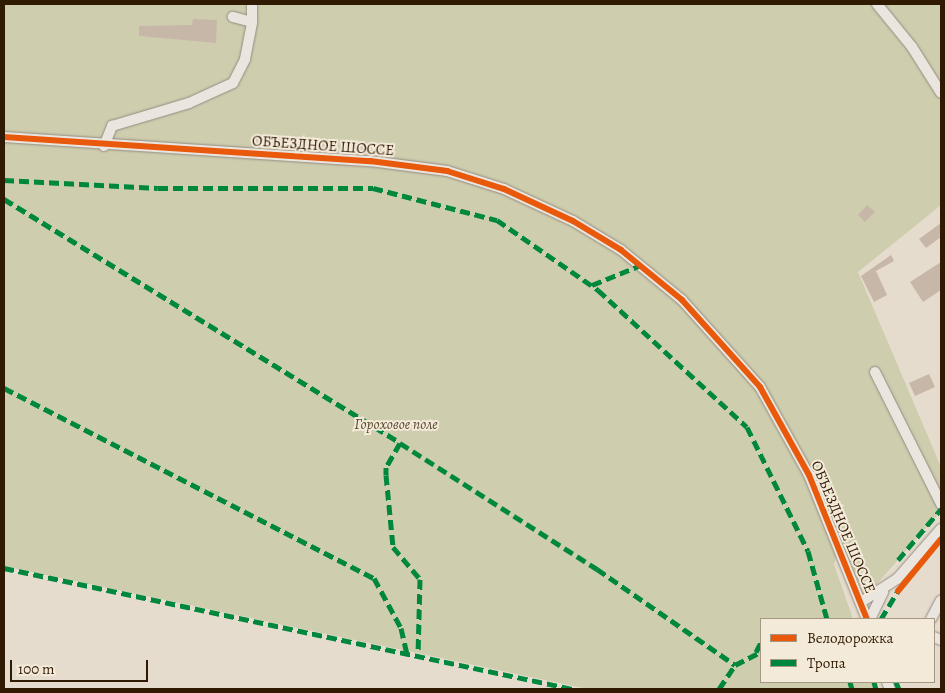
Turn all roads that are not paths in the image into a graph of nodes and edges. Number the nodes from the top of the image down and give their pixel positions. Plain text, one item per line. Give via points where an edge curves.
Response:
1 (252, 4) edge
2 (877, 4) edge
3 (233, 17) dead end
4 (252, 22) junction
5 (941, 93) edge
6 (4, 137) edge
7 (104, 146) junction
8 (875, 372) dead end
9 (941, 504) edge
10 (941, 528) edge
11 (886, 588) junction
12 (941, 600) edge
13 (861, 602) junction
14 (868, 618) edge
15 (869, 618) edge
16 (931, 618) edge

1 - 4 street
2 - 5 street via 912,47
3 - 4 street
4 - 7 street via 246,59 233,82 189,103 112,126
6 - 7 street, ОБЪЕЗДНОЕ ШОССЕ
7 - 13 street, ОБЪЕЗДНОЕ ШОССЕ via 370,161 447,171 504,188 596,235 682,300 760,388 809,476
8 - 9 street
10 - 11 street
11 - 13 street
11 - 15 street
12 - 16 street
13 - 14 street, ОБЪЕЗДНОЕ ШОССЕ

